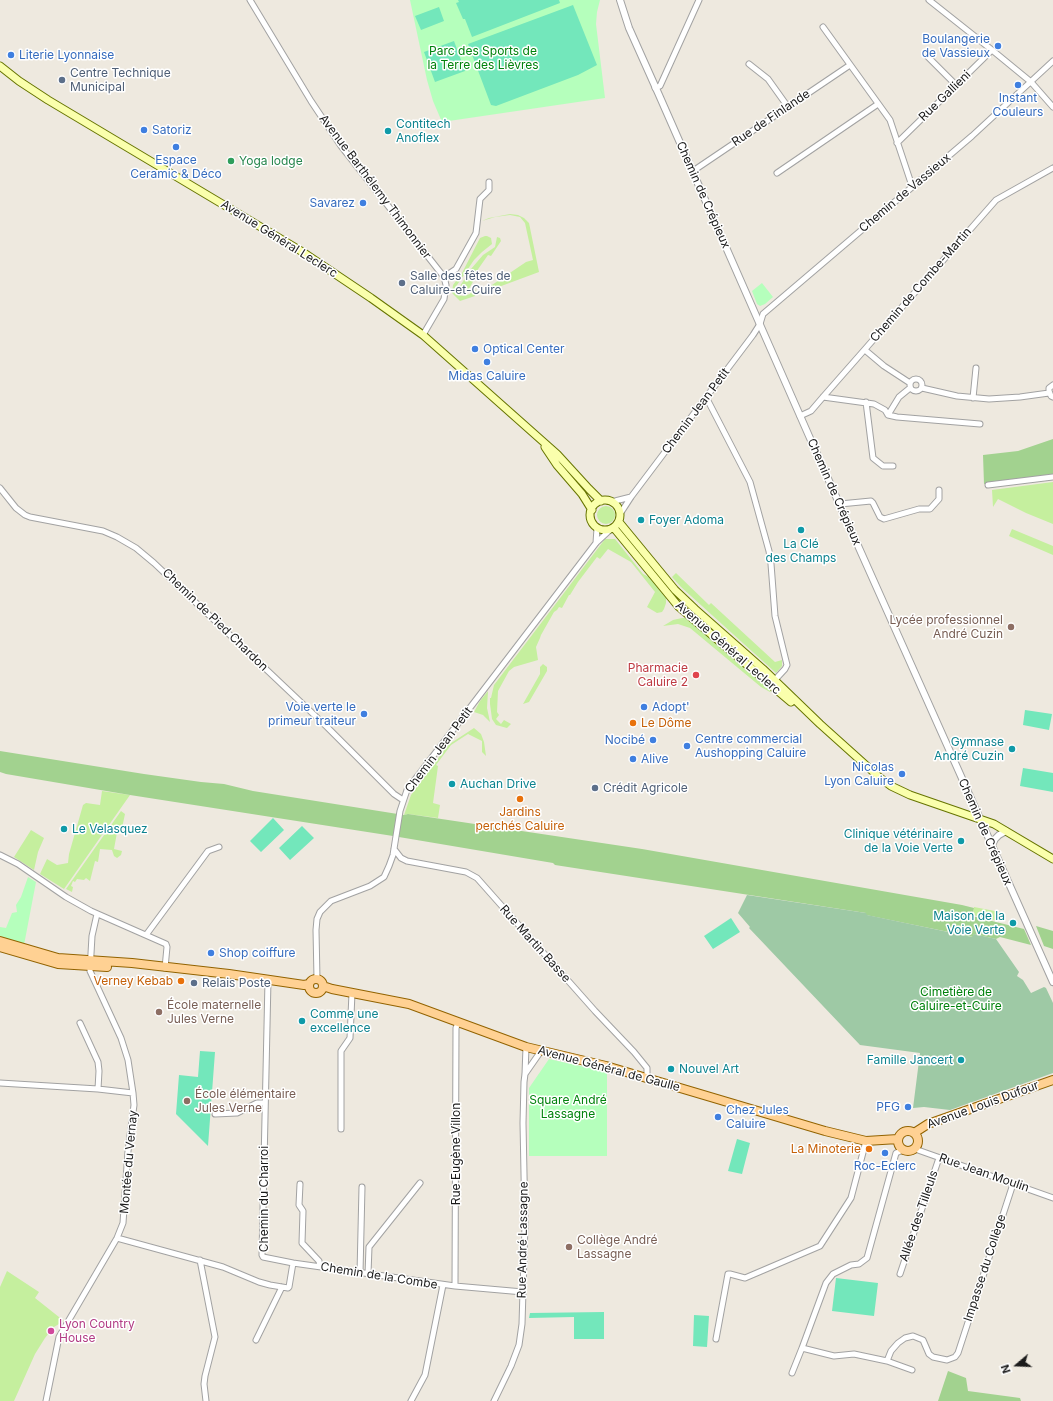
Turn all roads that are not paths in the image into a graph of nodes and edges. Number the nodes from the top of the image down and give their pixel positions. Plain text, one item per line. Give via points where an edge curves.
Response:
1 (250, 0) edge
2 (620, 0) edge
3 (699, 0) edge
4 (929, 0) edge
5 (823, 27) dead end
6 (992, 50) junction
7 (928, 57) dead end
8 (1053, 61) edge
9 (749, 64) dead end
10 (850, 65) junction
11 (0, 66) edge
12 (1031, 82) junction
13 (956, 85) junction
14 (656, 88) junction
15 (878, 104) junction
16 (788, 107) junction
17 (1053, 107) edge
18 (897, 143) junction
19 (1053, 168) edge
20 (692, 171) junction
21 (777, 173) dead end
22 (489, 182) dead end
23 (912, 186) junction
24 (444, 277) junction
25 (760, 324) junction
26 (423, 335) junction
27 (865, 350) junction
28 (976, 368) dead end
29 (910, 385) junction
30 (1053, 385) edge
31 (922, 388) junction
32 (1051, 395) edge
33 (706, 397) junction
34 (823, 397) junction
35 (973, 398) junction
36 (866, 402) junction
37 (888, 415) junction
38 (800, 416) junction
39 (980, 424) dead end
40 (539, 439) junction
41 (892, 466) dead end
42 (1053, 477) edge
43 (988, 485) dead end
44 (0, 488) edge
45 (939, 490) dead end
46 (631, 497) junction
47 (602, 501) junction
48 (611, 502) junction
49 (840, 504) junction
50 (592, 510) junction
51 (616, 523) junction
52 (597, 528) junction
53 (596, 543) junction
54 (773, 683) junction
55 (403, 800) junction
56 (980, 820) junction
57 (1006, 831) junction
58 (992, 845) junction
59 (219, 847) dead end
60 (394, 849) junction
61 (0, 855) edge
62 (1053, 859) edge
63 (98, 914) junction
64 (146, 935) junction
65 (0, 941) edge
66 (0, 947) edge
67 (90, 964) junction
68 (165, 968) junction
69 (317, 979) junction
70 (268, 980) junction
71 (1053, 982) edge
72 (309, 984) junction
73 (323, 986) junction
74 (352, 993) junction
75 (80, 1023) dead end
76 (458, 1023) junction
77 (526, 1047) junction
78 (541, 1051) junction
79 (525, 1074) junction
80 (646, 1078) junction
81 (1053, 1080) edge
82 (0, 1083) edge
83 (98, 1089) junction
84 (133, 1092) junction
85 (265, 1103) junction
86 (214, 1114) dead end
87 (341, 1129) dead end
88 (914, 1133) junction
89 (898, 1139) junction
90 (866, 1141) junction
91 (915, 1149) junction
92 (903, 1150) junction
93 (939, 1158) junction
94 (420, 1183) dead end
95 (300, 1184) dead end
96 (1013, 1184) junction
97 (362, 1187) dead end
98 (1053, 1198) edge
99 (117, 1238) junction
100 (200, 1260) junction
101 (293, 1263) junction
102 (320, 1266) junction
103 (360, 1273) junction
104 (368, 1274) junction
105 (900, 1274) dead end
106 (443, 1285) junction
107 (456, 1286) junction
108 (282, 1287) junction
109 (523, 1292) junction
110 (716, 1339) dead end
111 (256, 1340) dead end
112 (802, 1348) junction
113 (887, 1361) junction
114 (912, 1370) dead end
115 (792, 1373) dead end
116 (46, 1401) edge
117 (206, 1401) edge
118 (411, 1401) edge
119 (494, 1401) edge

1 - 24 street, Avenue Barthélemy Thimonnier via 341,146
2 - 14 street, Chemin de Crépieux via 629,28
3 - 14 street via 660,86
4 - 6 street
5 - 10 street
6 - 12 street
6 - 13 street, Rue Gallieni
7 - 13 street
8 - 12 street, Chemin de Vassieux
9 - 16 street via 768,80
10 - 15 street
10 - 16 street, Rue de Finlande
11 - 26 main road, Avenue Général Leclerc via 48,100 301,251
12 - 17 street
12 - 23 street, Chemin de Vassieux
13 - 18 street, Rue Gallieni
14 - 20 street, Chemin de Crépieux
15 - 18 street via 890,120
15 - 21 street
16 - 20 street, Rue de Finlande
18 - 23 street
19 - 27 street, Chemin de Combe-Martin via 996,200
20 - 25 street, Chemin de Crépieux
22 - 24 street via 489,190 480,199 476,233 456,269
23 - 25 street, Chemin de Vassieux via 763,314
24 - 26 street via 444,299
25 - 33 street, Chemin Jean Petit
25 - 38 street, Chemin de Crépieux
26 - 40 main road, Avenue Général Leclerc
27 - 29 street
27 - 34 street, Chemin de Combe-Martin
28 - 35 street
29 - 31 street via 915,392
29 - 31 street via 917,379 921,382
29 - 37 street
30 - 32 street via 1050,388
31 - 35 street
32 - 35 street
33 - 46 street, Chemin Jean Petit
33 - 54 street via 750,482 768,551 775,616 787,664
34 - 36 street
34 - 38 street, Chemin de Combe-Martin via 811,411
36 - 37 street via 880,407
36 - 41 street via 873,458 883,466
37 - 39 street
38 - 49 street, Chemin de Crépieux
40 - 47 main road, Avenue Général Leclerc
40 - 50 main road, Avenue Général Leclerc
42 - 43 street
44 - 55 street, Chemin de Pied Chardon via 16,508 30,517 103,531 136,548
45 - 49 street via 939,499 931,508 884,519 870,501
46 - 48 street
46 - 51 street, Chemin Jean Petit
47 - 48 main road
47 - 50 main road
48 - 51 main road via 618,507
49 - 56 street, Chemin de Crépieux
50 - 52 main road via 592,521
51 - 52 main road via 601,530
51 - 53 street, Chemin Jean Petit
51 - 54 main road, Avenue Général Leclerc via 675,590
52 - 53 street
53 - 55 street, Chemin Jean Petit via 437,750 407,790
54 - 56 main road, Avenue Général Leclerc via 868,769 891,786 924,801
55 - 60 street, Chemin Jean Petit
56 - 57 main road, Avenue Général Leclerc
56 - 58 street, Chemin de Crépieux
57 - 58 street via 995,839
57 - 62 main road, Avenue Général Leclerc
58 - 71 street, Chemin de Crépieux
59 - 64 street via 208,852
60 - 69 street, Chemin Jean Petit via 381,880 336,898 320,912 316,930
60 - 80 street, Rue Martin Basse via 407,861 466,872 477,878 648,1068
61 - 63 street
63 - 64 street
63 - 67 street, Montée du Vernay via 92,936
64 - 68 street via 167,945
65 - 67 main road via 54,957
66 - 67 main road via 53,963
67 - 68 main road
67 - 84 street, Montée du Vernay via 91,974 125,1049
68 - 70 main road
69 - 72 main road
69 - 73 main road
70 - 72 main road
70 - 85 street, Chemin du Charroi
72 - 73 main road via 311,991 315,993 322,990
73 - 74 main road, Avenue Général de Gaulle
74 - 76 main road, Avenue Général de Gaulle via 410,1004
74 - 87 street via 350,1038 341,1051
75 - 83 street via 98,1062
76 - 77 main road, Avenue Général de Gaulle
76 - 107 street, Rue Eugène Villon
77 - 78 main road, Avenue Général de Gaulle
77 - 79 street, Rue André Lassagne
78 - 79 street
78 - 80 main road, Avenue Général de Gaulle
79 - 109 street, Rue André Lassagne
80 - 90 main road, Avenue Général de Gaulle
81 - 88 main road, Avenue Louis Dufour via 928,1124
82 - 83 street
83 - 84 street
84 - 99 street, Montée du Vernay via 123,1223
85 - 86 street via 257,1103 237,1113
85 - 101 street, Chemin du Charroi via 262,1255
88 - 89 main road via 905,1132
88 - 91 main road via 918,1141
89 - 90 main road, Avenue Général de Gaulle
89 - 92 main road
90 - 110 street via 851,1198 820,1246 745,1278 728,1274
91 - 92 main road
91 - 93 street, Rue Jean Moulin
92 - 112 street via 896,1153 869,1253 864,1261 833,1274 826,1283
93 - 96 street, Rue Jean Moulin
93 - 105 street, Allée des Tilleuls
94 - 104 street via 369,1247
95 - 102 street via 299,1204 303,1211 302,1243 319,1261
96 - 98 street, Rue Jean Moulin
96 - 113 street, Impasse du Collège via 958,1353 947,1360 933,1357 923,1340 909,1336 894,1346
97 - 103 street
99 - 100 street
99 - 116 street, Montée du Vernay via 58,1337
100 - 108 street via 259,1282
100 - 117 street via 215,1337 205,1376
101 - 102 street, Chemin de la Combe
101 - 108 street via 290,1286
102 - 103 street, Chemin de la Combe
103 - 104 street, Chemin de la Combe
104 - 106 street, Chemin de la Combe
106 - 107 street
106 - 118 street, Chemin de la Combe via 425,1375
107 - 109 street
108 - 111 street
109 - 119 street, Rue André Lassagne via 519,1345
112 - 113 street via 834,1356 854,1354
112 - 115 street
113 - 114 street

